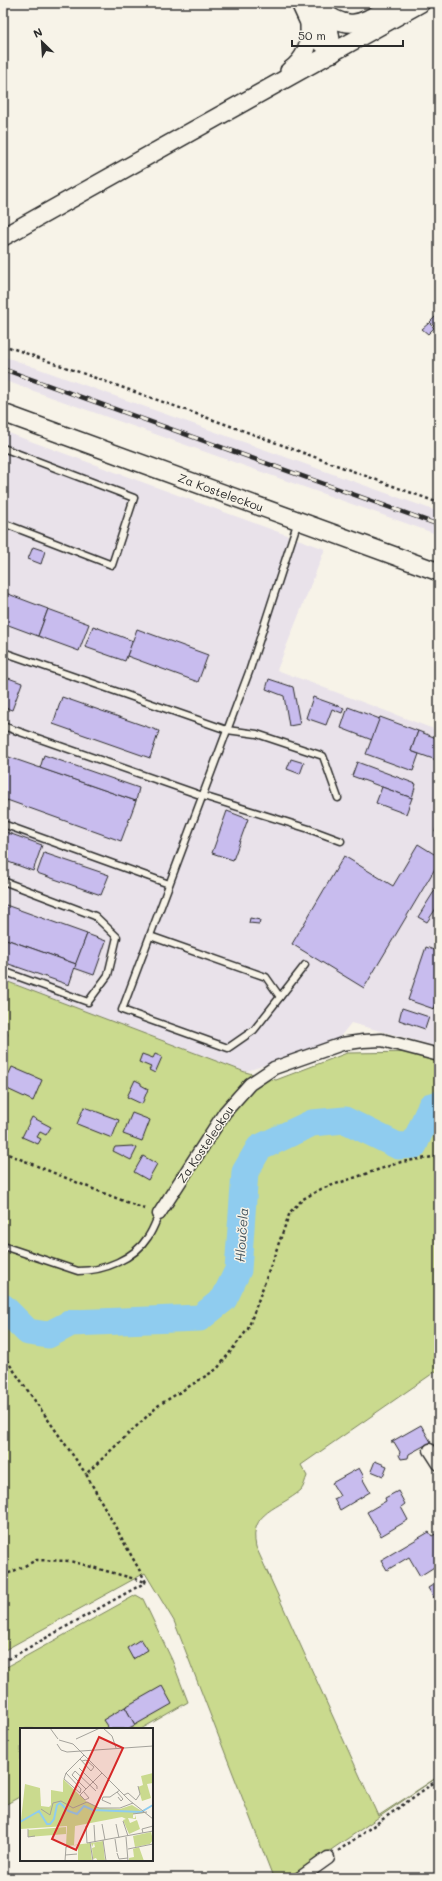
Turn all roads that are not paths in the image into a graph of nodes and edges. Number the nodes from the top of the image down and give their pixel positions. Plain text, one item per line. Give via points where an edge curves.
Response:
1 (300, 3) edge
2 (396, 3) edge
3 (421, 3) edge
4 (317, 6) edge
5 (309, 25) junction
6 (333, 53) junction
7 (212, 119) junction
8 (3, 237) edge
9 (3, 413) edge
10 (3, 448) edge
11 (298, 520) junction
12 (3, 523) edge
13 (439, 572) edge
14 (3, 652) edge
15 (3, 726) edge
16 (228, 730) junction
17 (203, 796) junction
18 (338, 798) dead end
19 (3, 824) edge
20 (341, 841) dead end
21 (3, 881) edge
22 (169, 884) junction
23 (150, 936) junction
24 (305, 965) dead end
25 (3, 971) edge
26 (280, 997) junction
27 (439, 1055) edge
28 (159, 1214) joint
29 (3, 1246) edge
30 (430, 1450) dead end
31 (439, 1464) edge
32 (328, 1858) road end
33 (300, 1878) edge

1 - 5 main road
2 - 4 main road via 351,24 334,20
3 - 6 main road
4 - 6 main road via 329,27
5 - 6 main road via 316,38
5 - 7 main road via 309,45 301,60 292,69
6 - 7 main road
7 - 8 main road
9 - 11 main road, Za Kosteleckou
10 - 12 lane via 134,498 112,565
11 - 13 main road, Za Kosteleckou
11 - 16 lane
14 - 16 lane
15 - 17 lane
16 - 17 lane
16 - 18 lane via 257,734 323,756
17 - 20 lane
17 - 22 lane
19 - 22 lane
21 - 25 lane via 95,916 117,936 108,975 88,1002
22 - 23 lane
23 - 26 lane via 266,977
23 - 26 lane via 122,1010 228,1048 254,1030
24 - 26 lane
27 - 28 street, Za Kosteleckou via 382,1040 363,1041 342,1044 274,1068 250,1084 225,1112
28 - 29 lane via 148,1237 130,1255 111,1266 90,1271 78,1271
30 - 31 street
32 - 33 street

